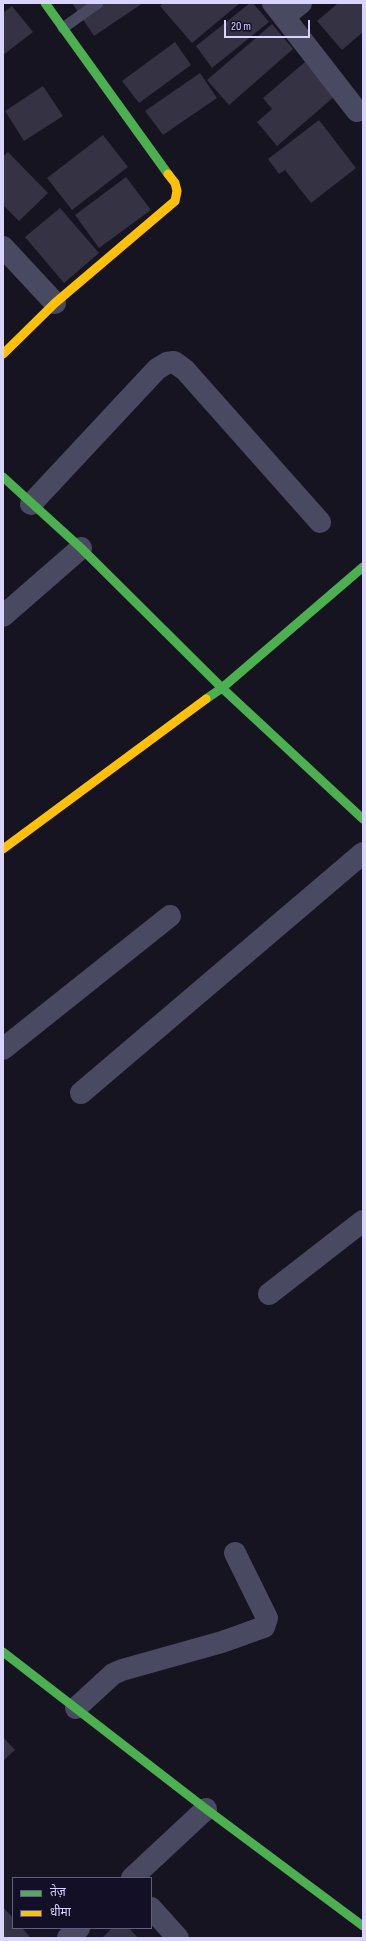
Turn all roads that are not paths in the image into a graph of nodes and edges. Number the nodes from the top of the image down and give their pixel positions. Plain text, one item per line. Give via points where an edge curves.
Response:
1 (45, 3) edge
2 (98, 3) edge
3 (301, 3) edge
4 (279, 10) edge
5 (63, 28) junction
6 (357, 111) dead end
7 (3, 247) edge
8 (55, 303) junction
9 (3, 354) edge
10 (3, 477) edge
11 (31, 504) junction
12 (320, 522) dead end
13 (81, 548) junction
14 (363, 567) edge
15 (3, 616) edge
16 (222, 688) junction
17 (363, 819) edge
18 (3, 849) edge
19 (363, 853) edge
20 (170, 916) dead end
21 (3, 1049) edge
22 (81, 1093) dead end
23 (363, 1221) edge
24 (270, 1294) dead end
25 (235, 1553) dead end
26 (3, 1652) edge
27 (76, 1708) junction
28 (206, 1809) junction
29 (133, 1877) edge
30 (152, 1909) edge
31 (340, 1909) junction
32 (363, 1916) edge
33 (363, 1926) edge
34 (78, 1929) edge
35 (68, 1938) edge
36 (178, 1938) edge

1 - 5 street
2 - 5 lane
3 - 4 street
4 - 6 street
5 - 8 street via 175,183 178,191 171,205
7 - 8 street
8 - 9 street
10 - 11 street
11 - 12 street via 157,369 174,362 185,370
11 - 13 street
13 - 15 street
13 - 16 street
14 - 16 street
16 - 17 street
16 - 18 street
19 - 22 street
20 - 21 street
23 - 24 street
25 - 27 street via 267,1618 264,1627 222,1642 122,1670 113,1674
26 - 27 street
27 - 28 street
28 - 29 street
28 - 31 street
30 - 36 street
31 - 32 street
31 - 33 street
34 - 35 street

